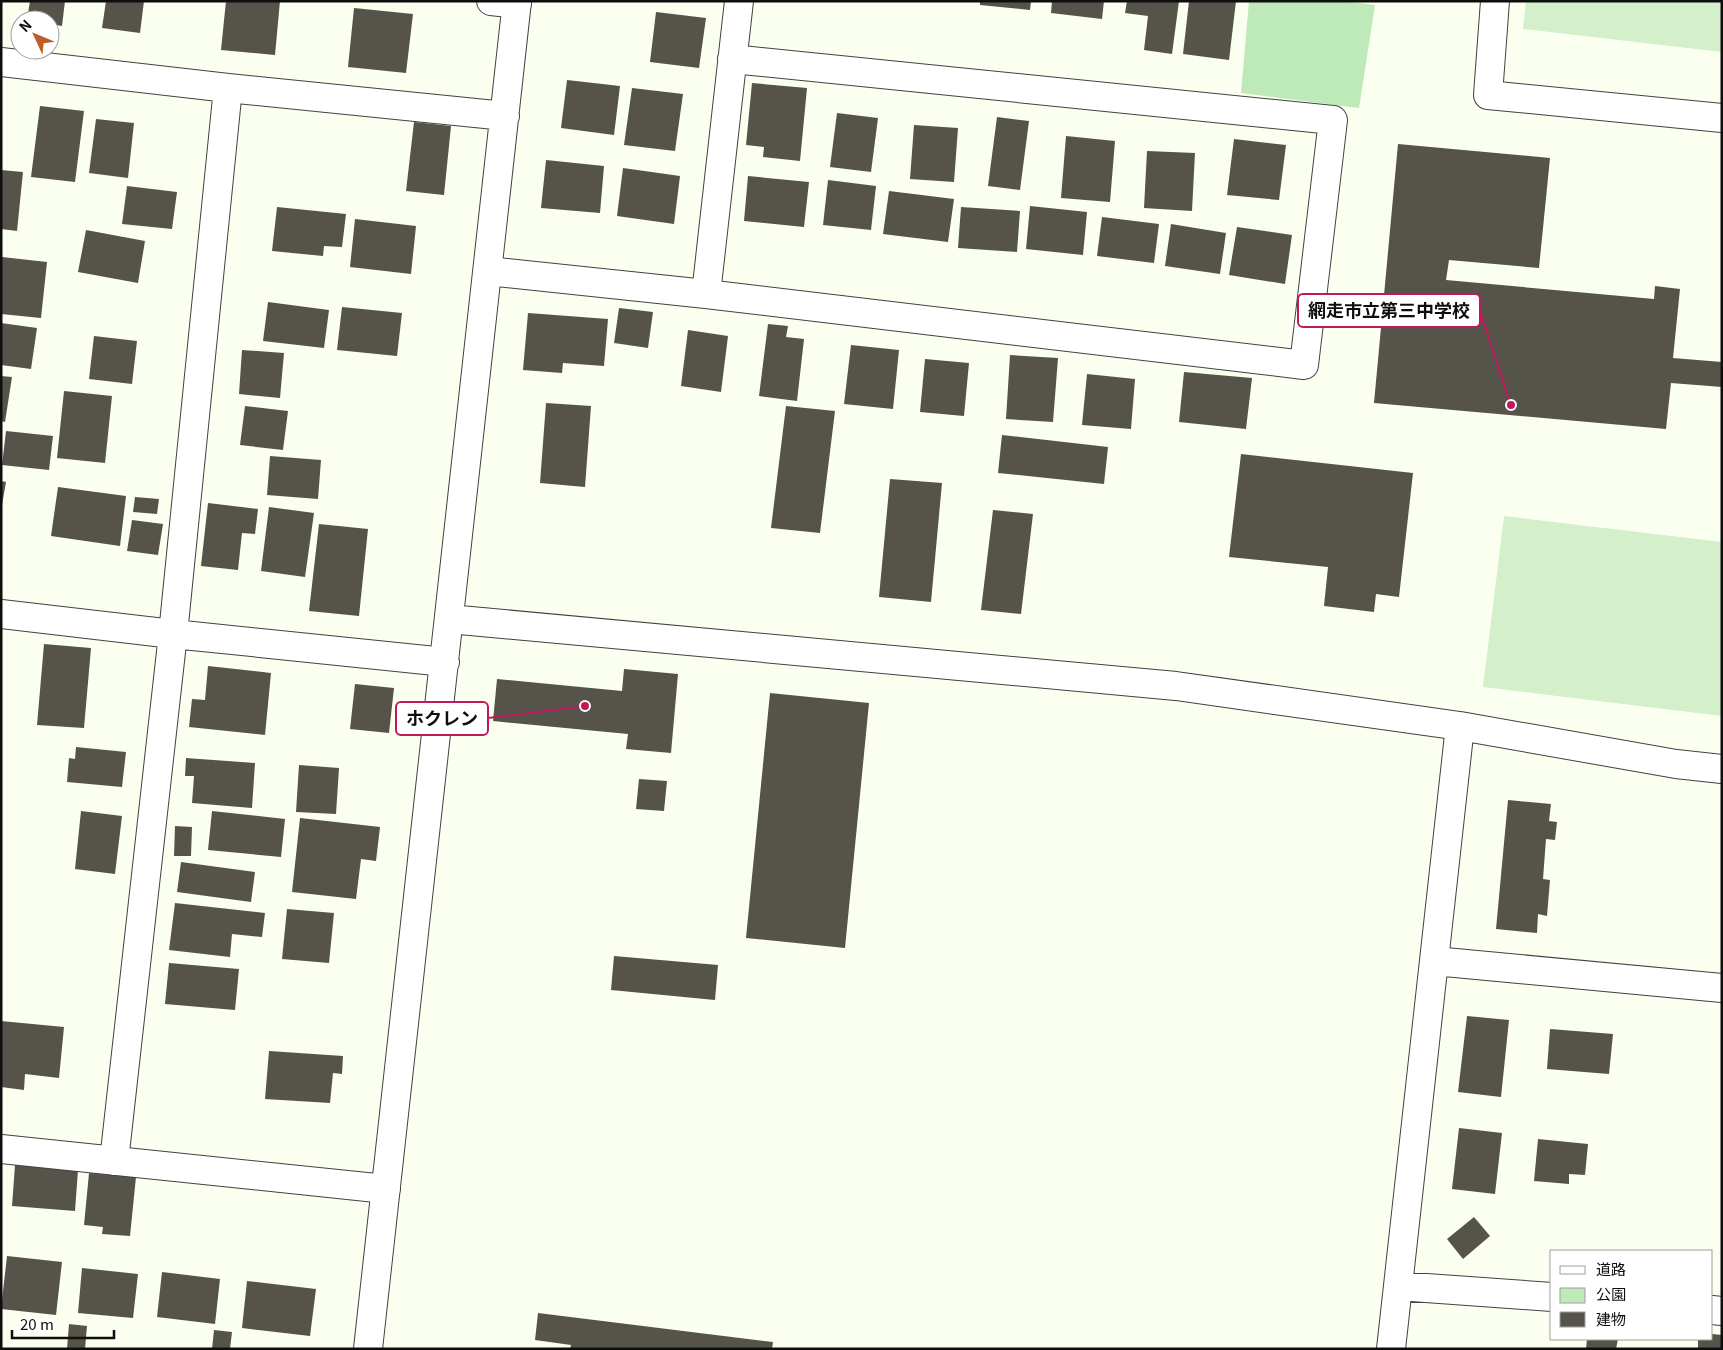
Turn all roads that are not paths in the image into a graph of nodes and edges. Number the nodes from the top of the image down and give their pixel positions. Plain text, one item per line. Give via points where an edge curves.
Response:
1 (739, 1) edge
2 (1495, 1) edge
3 (508, 2) edge
4 (732, 59) junction
5 (1, 62) edge
6 (228, 88) junction
7 (505, 116) junction
8 (1722, 118) edge
9 (488, 271) junction
10 (706, 294) junction
11 (1, 614) edge
12 (450, 620) junction
13 (173, 634) junction
14 (445, 662) junction
15 (1460, 726) junction
16 (1722, 769) edge
17 (1434, 962) junction
18 (1722, 988) edge
19 (1, 1149) edge
20 (114, 1161) junction
21 (386, 1189) junction
22 (1398, 1286) junction
23 (1550, 1298) edge
24 (368, 1349) edge
25 (1391, 1349) edge

1 - 4 street
2 - 8 street via 1488,95
3 - 7 street
4 - 10 street
4 - 10 street via 1333,120 1304,365
5 - 6 street
6 - 7 street
6 - 13 street
7 - 9 street
9 - 10 street
9 - 12 street
11 - 13 street
12 - 14 street
12 - 15 street via 1176,686
13 - 14 street
13 - 20 street
14 - 21 street
15 - 16 street via 1676,764
15 - 17 street
17 - 18 street
17 - 22 street
19 - 20 street
20 - 21 street
21 - 24 street
22 - 23 street
22 - 25 street

